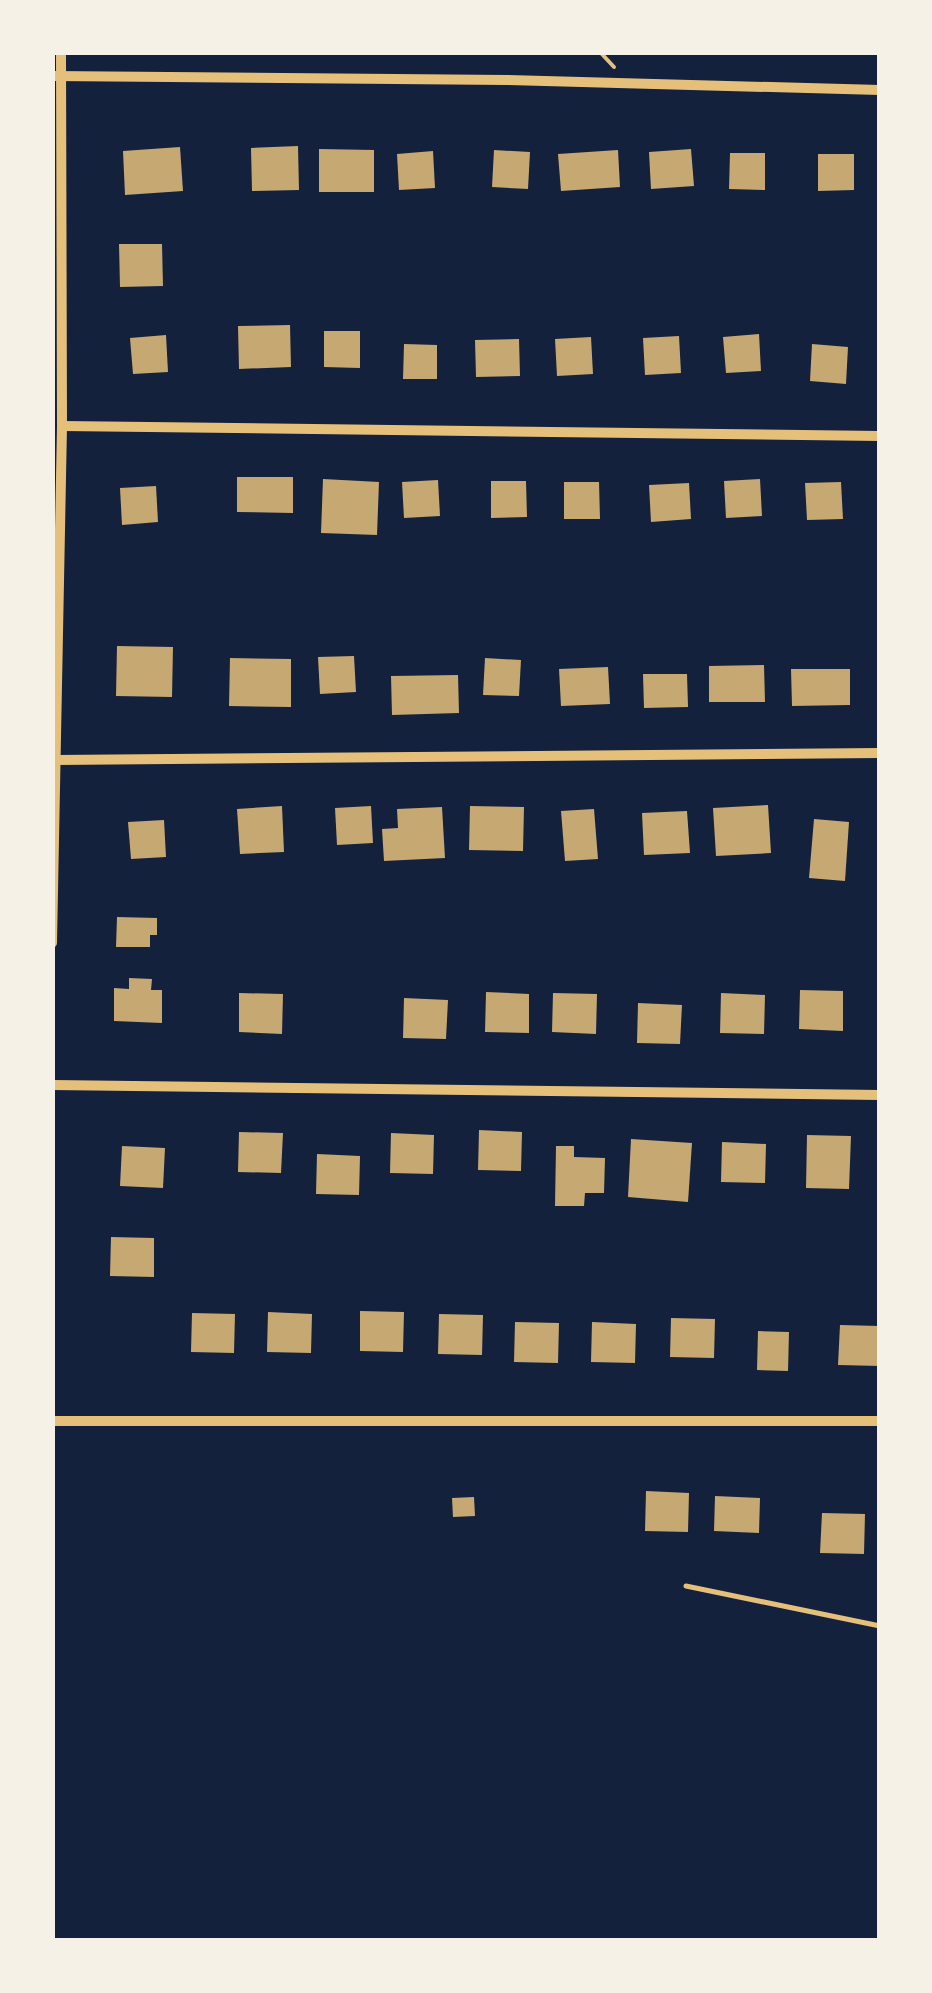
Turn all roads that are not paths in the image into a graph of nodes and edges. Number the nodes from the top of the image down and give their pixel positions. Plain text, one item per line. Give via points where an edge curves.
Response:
1 (62, 52) edge
2 (57, 76) edge
3 (880, 90) edge
4 (62, 426) junction
5 (880, 436) edge
6 (880, 753) edge
7 (56, 760) junction
8 (52, 942) edge
9 (52, 1085) edge
10 (880, 1096) edge
11 (880, 1421) edge
12 (52, 1422) edge
13 (686, 1586) dead end
14 (880, 1626) edge

1 - 2 street
2 - 3 street
2 - 4 street
4 - 5 street
4 - 7 street
6 - 7 street
7 - 8 street
9 - 10 street
11 - 12 street
13 - 14 lane

